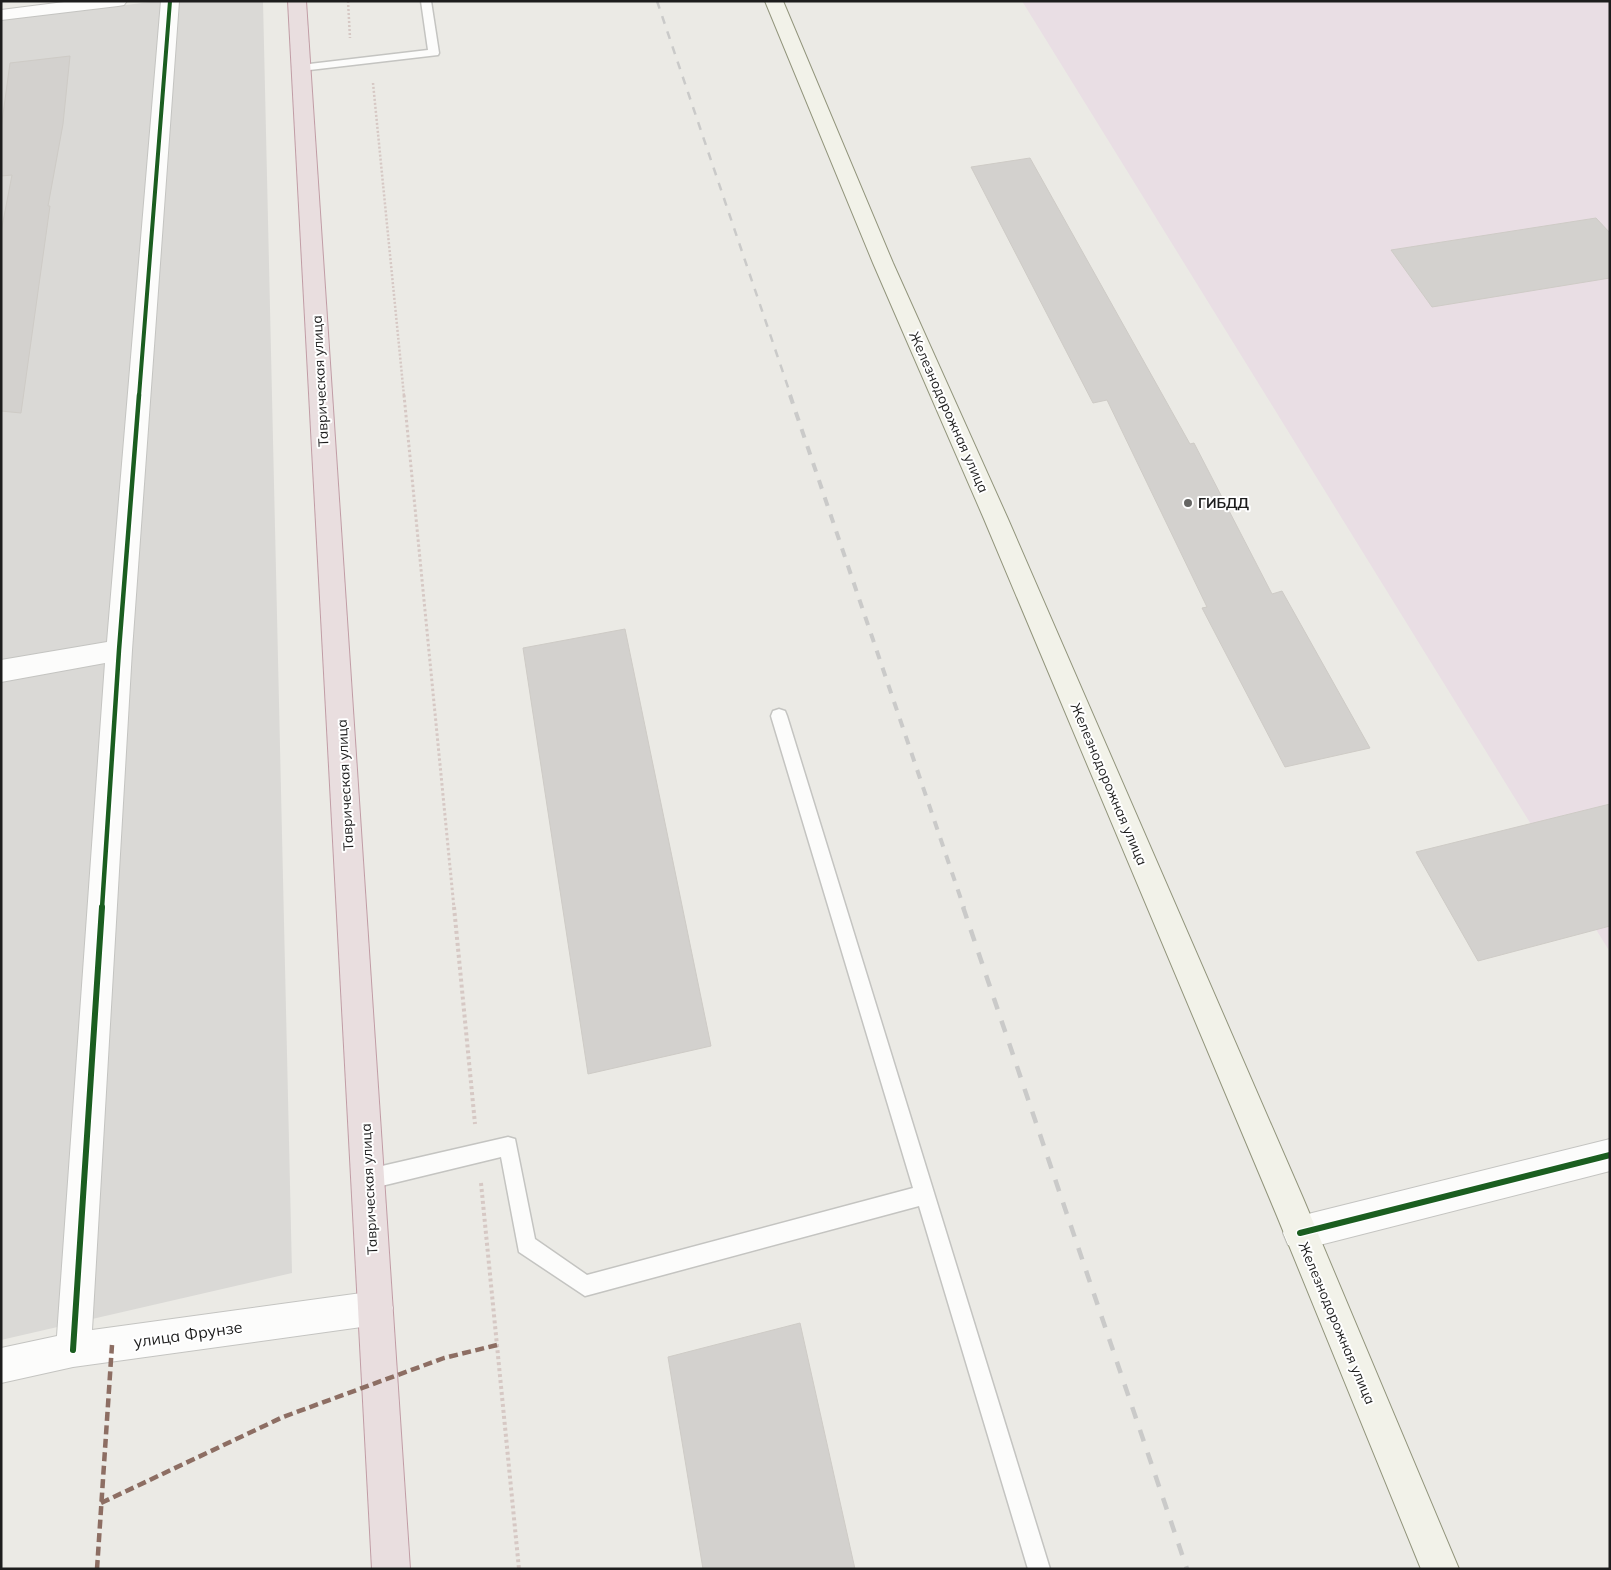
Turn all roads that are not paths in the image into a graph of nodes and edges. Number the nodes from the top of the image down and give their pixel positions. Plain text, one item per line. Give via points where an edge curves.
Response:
1 (118, 1) edge
2 (170, 1) edge
3 (297, 1) edge
4 (426, 1) edge
5 (774, 1) edge
6 (1, 15) edge
7 (301, 68) junction
8 (119, 650) junction
9 (1, 672) edge
10 (779, 716) dead end
11 (1610, 1155) edge
12 (369, 1179) junction
13 (925, 1195) junction
14 (1300, 1234) junction
15 (376, 1308) junction
16 (73, 1350) junction
17 (1, 1366) edge
18 (391, 1569) edge
19 (1039, 1569) edge
20 (1440, 1569) edge

1 - 6 street
2 - 8 street
3 - 7 highway, Таврическая улица
4 - 7 lane via 434,53
5 - 14 main road, Железнодорожная улица via 883,263 1000,528
7 - 12 highway, Таврическая улица
8 - 9 street
8 - 16 street
10 - 13 lane
11 - 14 street
12 - 13 lane via 508,1146 526,1245 585,1286
12 - 15 highway, Таврическая улица
13 - 19 lane
14 - 20 main road, Железнодорожная улица
15 - 16 street, улица Фрунзе
15 - 18 highway, Таврическая улица
16 - 17 street, улица Фрунзе

